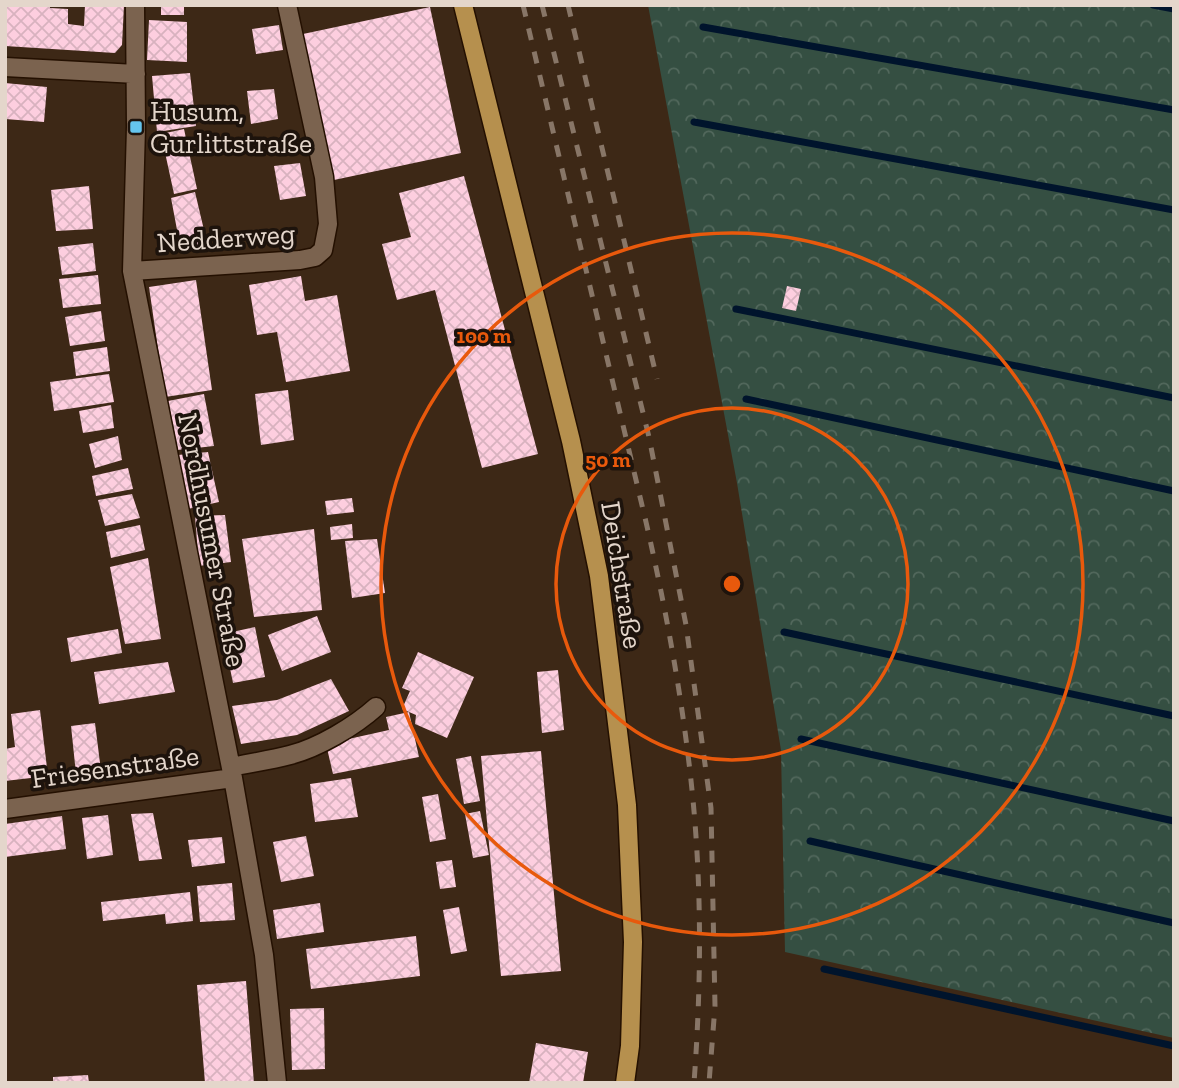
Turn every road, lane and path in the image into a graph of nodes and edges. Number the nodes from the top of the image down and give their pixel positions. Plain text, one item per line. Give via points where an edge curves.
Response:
1 (135, 5) edge
2 (287, 5) edge
3 (463, 5) edge
4 (5, 67) edge
5 (136, 74) junction
6 (132, 271) junction
7 (376, 707) dead end
8 (232, 772) junction
9 (5, 809) edge
10 (277, 1083) edge
11 (625, 1083) edge

1 - 5 street, Nordhusumer Straße
2 - 6 street, Nedderweg via 324,177 328,224 323,250 300,260
3 - 11 main road, Deichstraße via 572,441 599,576 627,805 633,942
4 - 5 street
5 - 6 street, Nordhusumer Straße
6 - 8 street, Nordhusumer Straße
7 - 8 street, Friesenstraße via 310,749
8 - 9 street, Friesenstraße
8 - 10 street, Nordhusumer Straße via 264,955

